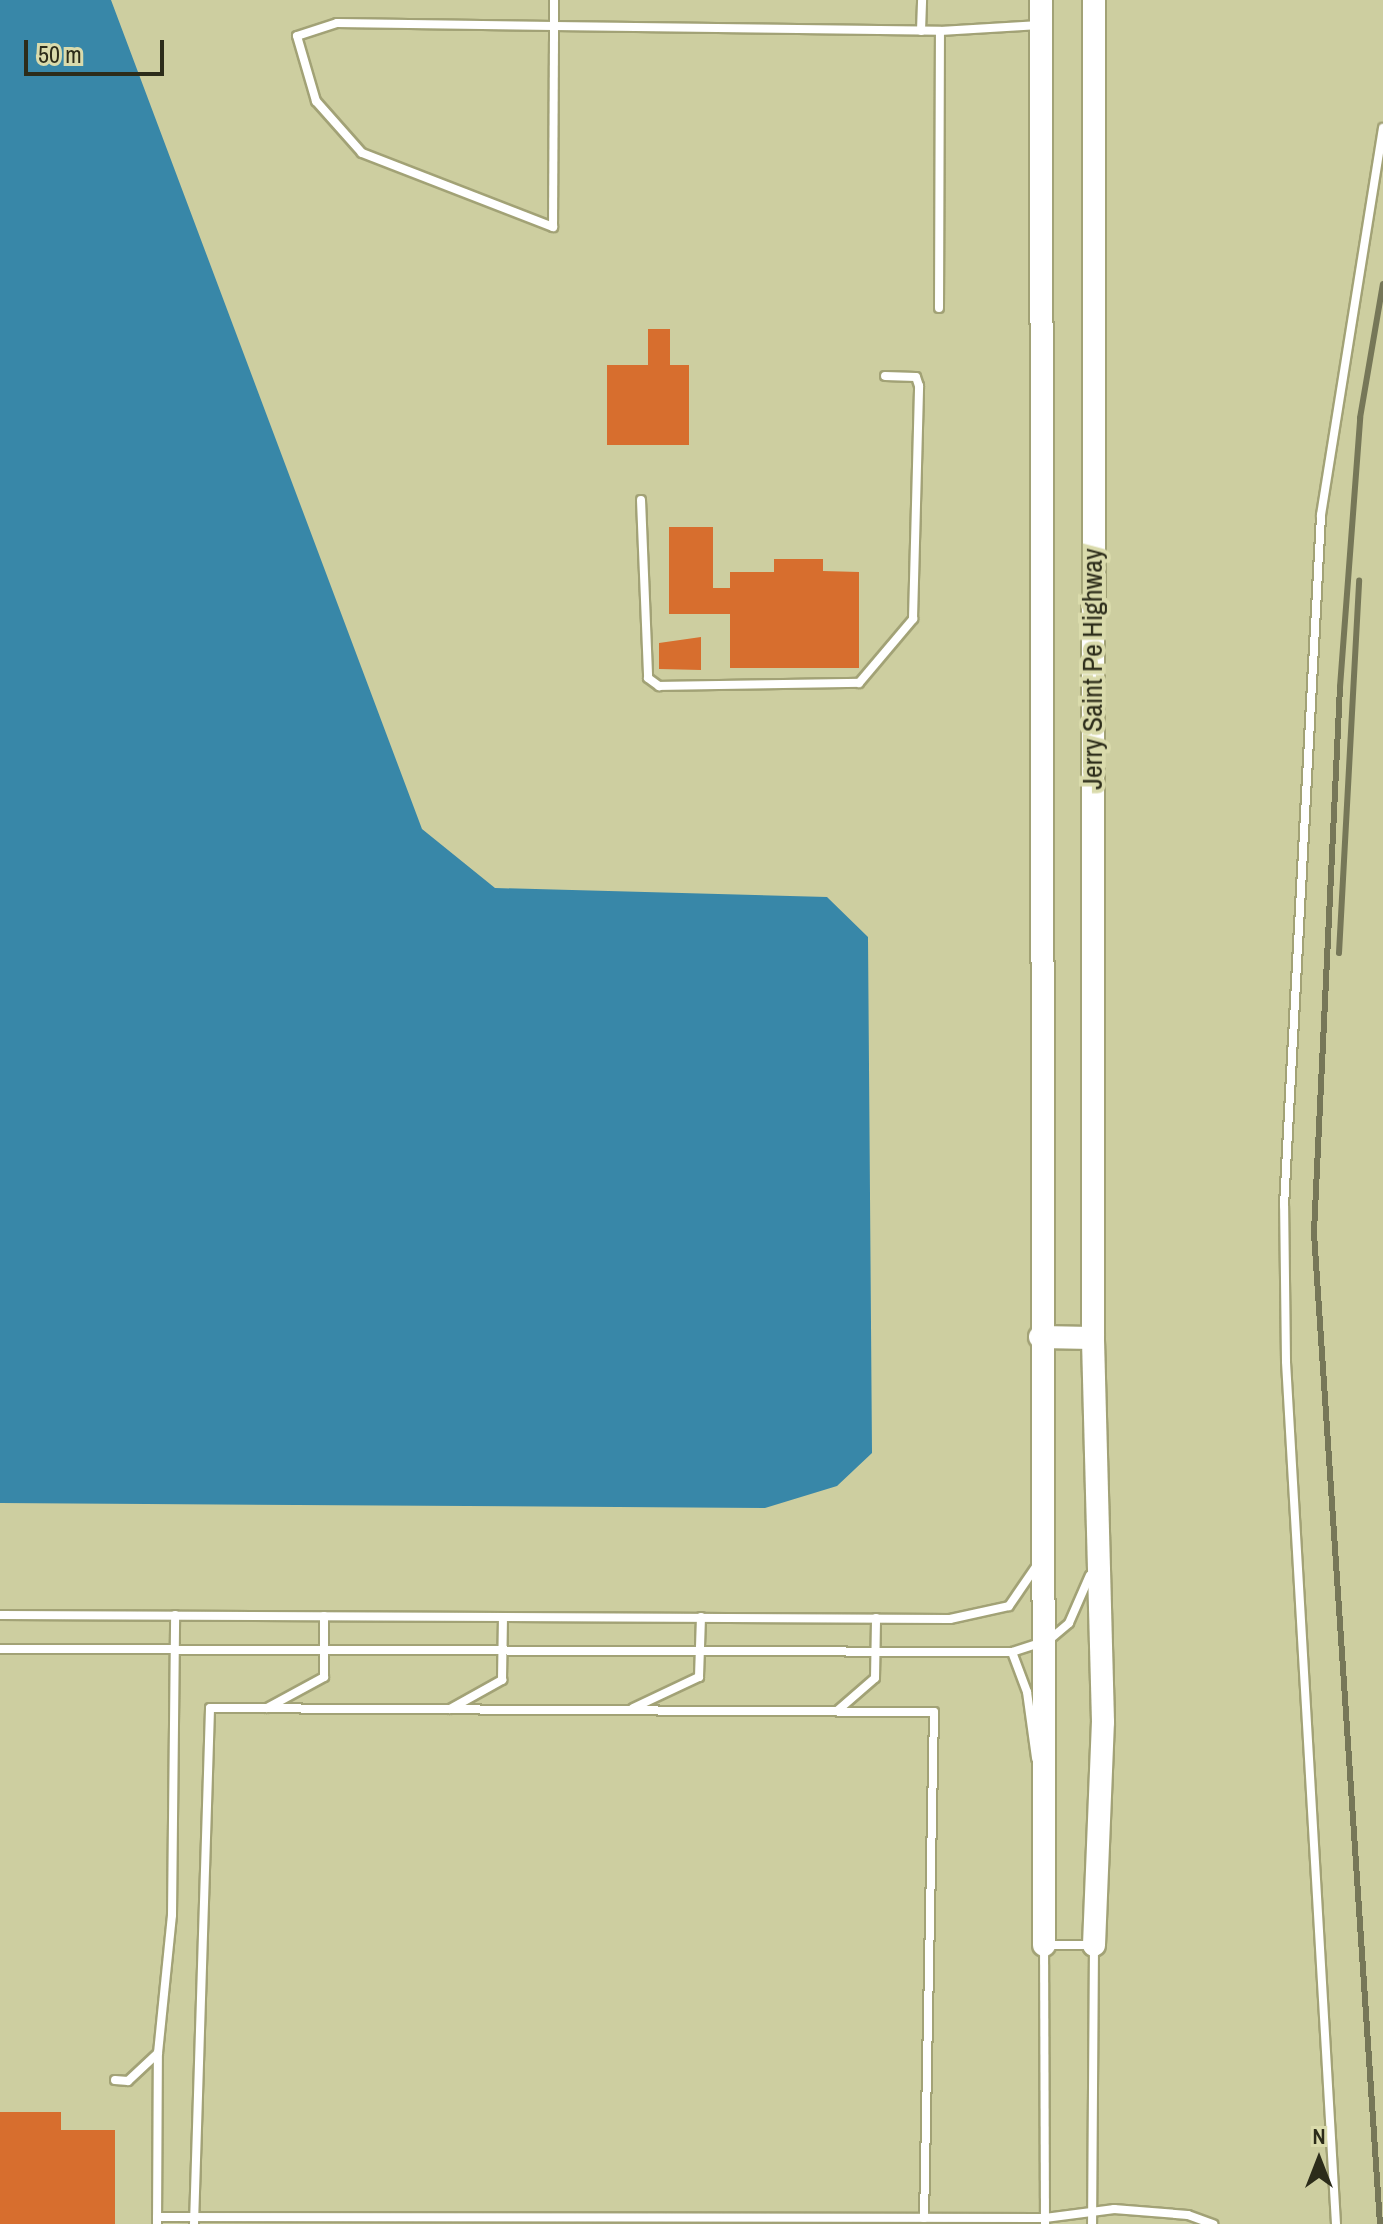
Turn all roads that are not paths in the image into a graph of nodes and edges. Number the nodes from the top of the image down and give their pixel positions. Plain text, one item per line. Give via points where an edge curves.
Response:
1 (554, 0) edge
2 (922, 0) edge
3 (1041, 0) edge
4 (1094, 0) edge
5 (1041, 25) junction
6 (554, 26) junction
7 (921, 31) junction
8 (940, 31) junction
9 (1383, 128) edge
10 (939, 308) dead end
11 (885, 376) dead end
12 (641, 500) dead end
13 (1040, 1337) junction
14 (1093, 1338) junction
15 (1098, 1541) junction
16 (1043, 1545) junction
17 (0, 1615) edge
18 (175, 1615) junction
19 (324, 1616) junction
20 (503, 1617) junction
21 (701, 1617) junction
22 (876, 1618) junction
23 (1049, 1640) junction
24 (0, 1649) edge
25 (175, 1650) junction
26 (324, 1650) junction
27 (502, 1650) junction
28 (700, 1651) junction
29 (876, 1651) junction
30 (1012, 1652) junction
31 (266, 1708) junction
32 (449, 1709) junction
33 (629, 1710) junction
34 (836, 1711) junction
35 (1044, 1772) junction
36 (1044, 1945) junction
37 (1094, 1945) junction
38 (158, 2053) junction
39 (115, 2080) dead end
40 (1092, 2211) junction
41 (924, 2218) junction
42 (157, 2220) edge
43 (194, 2220) edge
44 (1045, 2221) edge
45 (1092, 2224) edge
46 (1213, 2224) edge
47 (1336, 2224) edge

1 - 6 lane
2 - 7 lane
3 - 5 main road, Jerry Saint Pe Highway
4 - 14 main road, Jerry Saint Pe Highway
5 - 8 lane
5 - 13 main road, Jerry Saint Pe Highway
6 - 6 lane via 553,227 362,153 316,101 297,36 337,23
6 - 7 lane
7 - 8 lane
8 - 10 lane
9 - 47 lane via 1321,515 1284,1206 1288,1393
11 - 12 lane via 916,377 919,386 913,619 859,683 659,686 648,678
13 - 14 main road
13 - 16 main road, Jerry Saint Pe Highway
14 - 15 main road, Jerry Saint Pe Highway
15 - 23 lane via 1079,1611
15 - 37 main road, Jerry Saint Pe Highway via 1103,1769
16 - 22 lane via 1029,1584 994,1612
16 - 23 main road, Jerry Saint Pe Highway
17 - 18 lane
18 - 19 lane
18 - 25 lane
19 - 20 lane
19 - 26 lane
20 - 21 lane
20 - 27 lane
21 - 22 lane
21 - 28 lane
22 - 29 lane
23 - 30 lane
23 - 35 main road, Jerry Saint Pe Highway
24 - 25 lane
25 - 26 lane
25 - 38 lane via 172,1915
26 - 27 lane
26 - 31 lane via 324,1677
27 - 28 lane
27 - 32 lane via 502,1680
28 - 29 lane
28 - 33 lane via 699,1677
29 - 30 lane
29 - 34 lane via 875,1678
30 - 35 lane via 1027,1692 1030,1746
31 - 32 lane
31 - 43 lane via 210,1708
32 - 33 lane
33 - 34 lane
34 - 41 lane via 934,1712
35 - 36 main road, Jerry Saint Pe Highway
36 - 37 lane
36 - 44 lane
37 - 40 lane
38 - 39 lane via 128,2081
38 - 42 lane
40 - 44 lane
40 - 45 lane
40 - 46 lane via 1149,2209
41 - 43 lane
41 - 44 lane
42 - 43 lane

